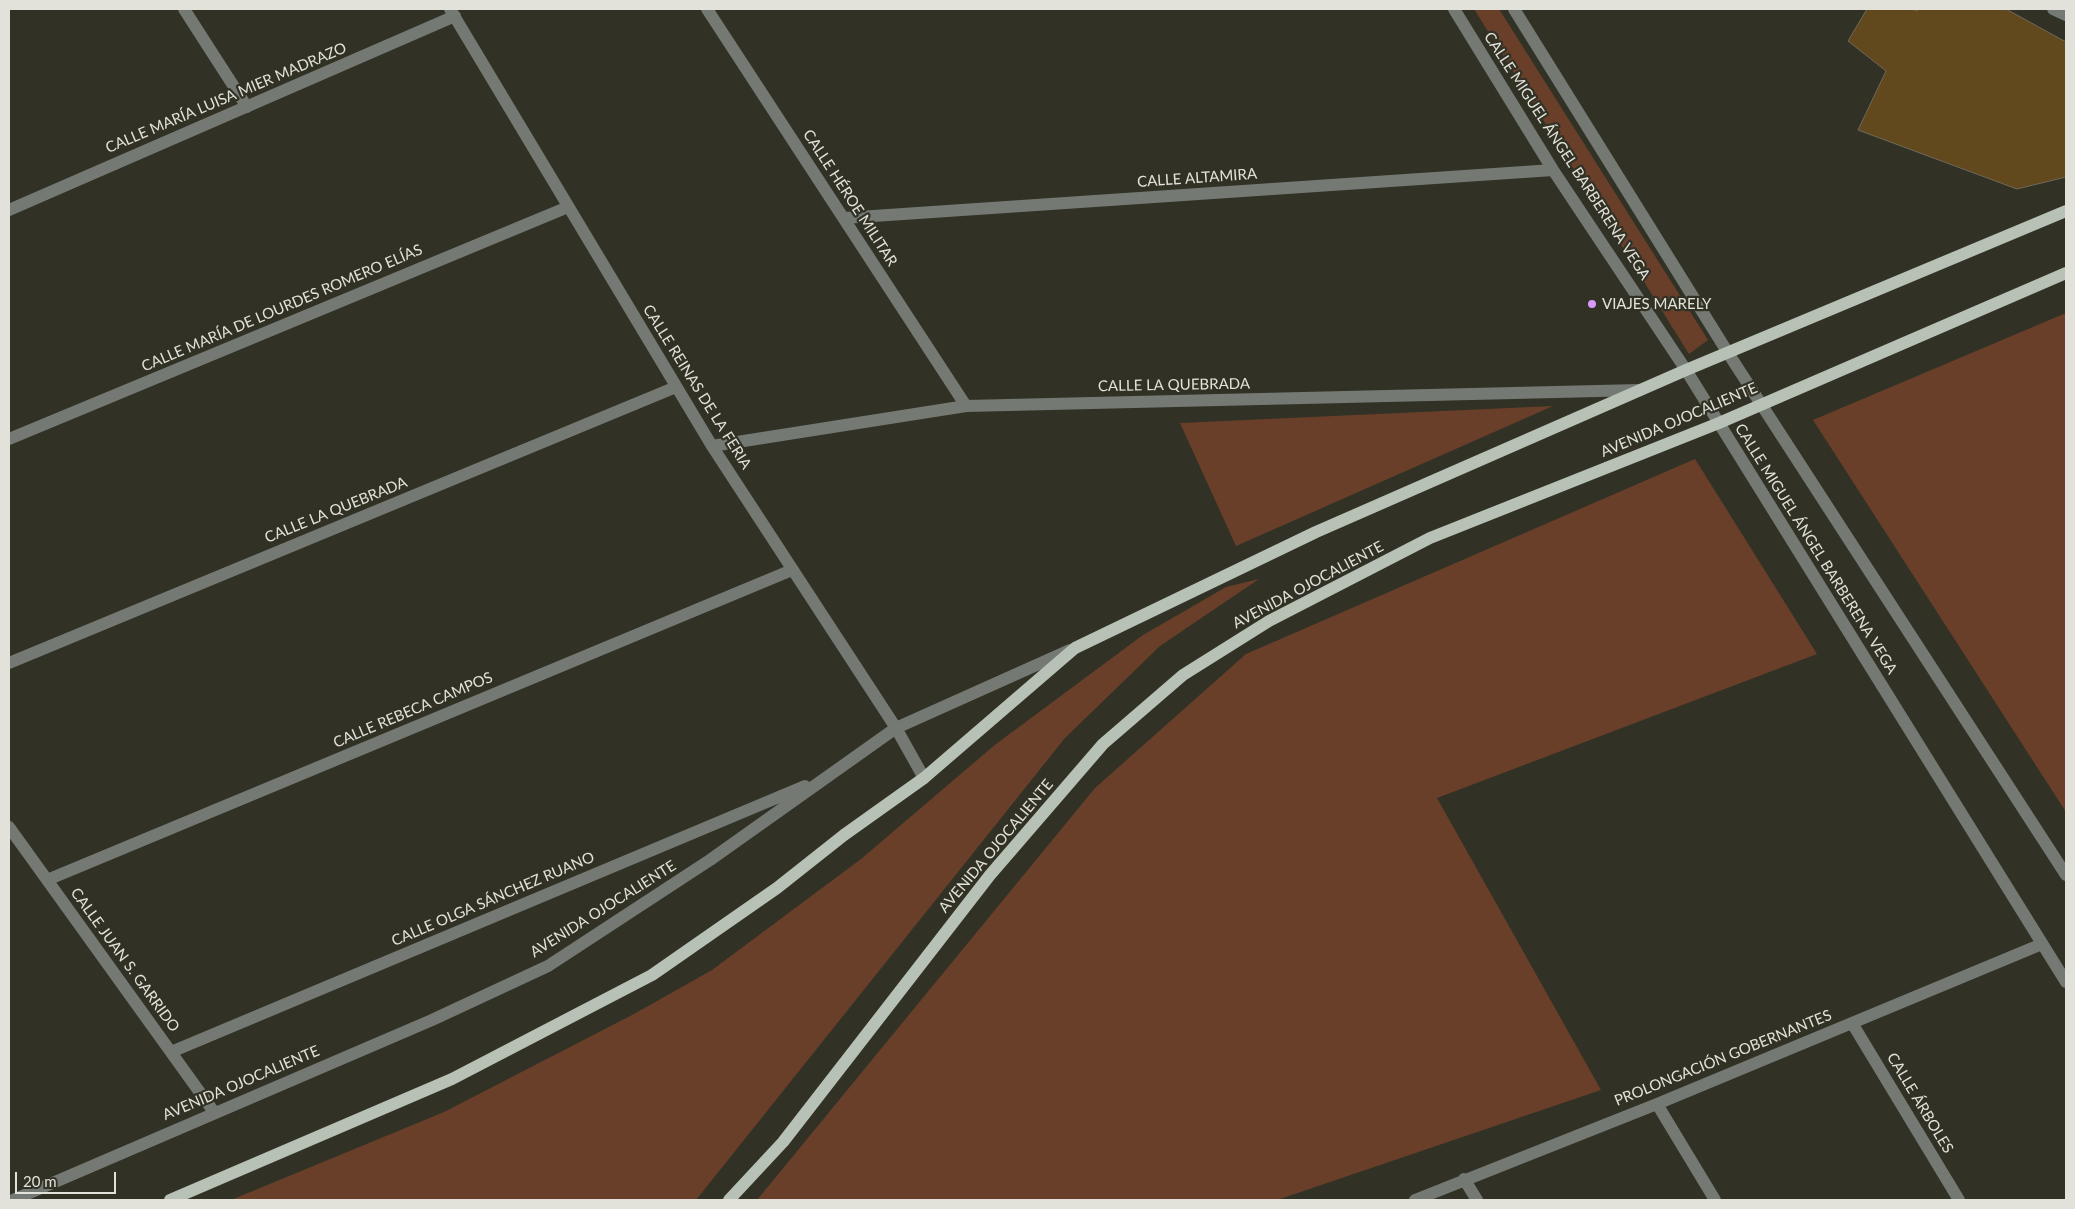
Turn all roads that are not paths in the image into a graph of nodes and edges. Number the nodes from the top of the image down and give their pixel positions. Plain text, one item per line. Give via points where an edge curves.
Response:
1 (184, 9) edge
2 (707, 9) edge
3 (1454, 9) edge
4 (1514, 9) edge
5 (2053, 9) edge
6 (453, 13) edge
7 (2066, 15) edge
8 (247, 107) junction
9 (1553, 170) junction
10 (568, 207) junction
11 (9, 210) edge
12 (2066, 211) edge
13 (844, 218) junction
14 (2066, 274) edge
15 (1728, 353) junction
16 (1686, 370) junction
17 (676, 387) junction
18 (1640, 390) junction
19 (1762, 403) junction
20 (966, 406) junction
21 (1719, 423) junction
22 (9, 440) edge
23 (712, 446) junction
24 (792, 570) junction
25 (1075, 648) junction
26 (9, 663) edge
27 (896, 728) junction
28 (828, 776) junction
29 (924, 778) junction
30 (9, 827) edge
31 (2066, 875) edge
32 (47, 880) junction
33 (2042, 944) junction
34 (2066, 982) edge
35 (1852, 1023) junction
36 (171, 1052) junction
37 (1657, 1104) junction
38 (214, 1112) junction
39 (1464, 1180) junction
40 (13, 1200) edge
41 (170, 1200) edge
42 (729, 1200) edge
43 (1415, 1200) edge
44 (1476, 1200) edge
45 (1715, 1200) edge
46 (1959, 1200) edge

1 - 8 street
2 - 13 street, CALLE HÉROE MILITAR
3 - 9 street, CALLE MIGUEL ÁNGEL BARBERENA VEGA
4 - 15 street, CALLE MIGUEL ÁNGEL BARBERENA VEGA
5 - 7 street
6 - 8 street, CALLE MARÍA LUISA MIER MADRAZO
6 - 10 street, CALLE REINAS DE LA FERIA
8 - 11 street, CALLE MARÍA LUISA MIER MADRAZO
9 - 13 street, CALLE ALTAMIRA
9 - 16 street, CALLE MIGUEL ÁNGEL BARBERENA VEGA
10 - 17 street, CALLE REINAS DE LA FERIA
10 - 22 street, CALLE MARÍA DE LOURDES ROMERO ELÍAS
12 - 15 main road, AVENIDA OJOCALIENTE
13 - 20 street, CALLE HÉROE MILITAR
14 - 19 main road, AVENIDA OJOCALIENTE
15 - 16 main road, AVENIDA OJOCALIENTE
15 - 19 street, CALLE MIGUEL ÁNGEL BARBERENA VEGA
16 - 18 main road, AVENIDA OJOCALIENTE
16 - 21 street, CALLE MIGUEL ÁNGEL BARBERENA VEGA
17 - 23 street, CALLE REINAS DE LA FERIA
17 - 26 street, CALLE LA QUEBRADA
18 - 20 street, CALLE LA QUEBRADA
18 - 25 main road, AVENIDA OJOCALIENTE via 1316,532
19 - 21 main road, AVENIDA OJOCALIENTE
19 - 31 street, CALLE MIGUEL ÁNGEL BARBERENA VEGA
20 - 23 street, CALLE LA QUEBRADA
21 - 33 street, CALLE MIGUEL ÁNGEL BARBERENA VEGA
21 - 42 main road, AVENIDA OJOCALIENTE via 1430,538 1269,621 1183,676 1097,751 990,875 783,1142
23 - 24 street, CALLE REINAS DE LA FERIA
24 - 27 street, CALLE REINAS DE LA FERIA
24 - 32 street, CALLE REBECA CAMPOS
25 - 27 street, AVENIDA OJOCALIENTE
25 - 29 main road, AVENIDA OJOCALIENTE
27 - 28 street, AVENIDA OJOCALIENTE
27 - 29 street, CALLE REINAS DE LA FERIA
28 - 36 street, CALLE OLGA SÁNCHEZ RUANO
28 - 38 street, AVENIDA OJOCALIENTE via 710,860 548,966 432,1020
29 - 41 main road, AVENIDA OJOCALIENTE via 652,975 452,1079
30 - 32 street, CALLE JUAN S. GARRIDO
32 - 36 street, CALLE JUAN S. GARRIDO
33 - 34 street, CALLE MIGUEL ÁNGEL BARBERENA VEGA
33 - 35 street, PROLONGACIÓN GOBERNANTES
35 - 37 street, PROLONGACIÓN GOBERNANTES
35 - 46 street, CALLE ÁRBOLES
36 - 38 street, CALLE JUAN S. GARRIDO
37 - 39 street, PROLONGACIÓN GOBERNANTES
37 - 45 street
38 - 40 street, AVENIDA OJOCALIENTE
39 - 43 street, PROLONGACIÓN GOBERNANTES
39 - 44 street

